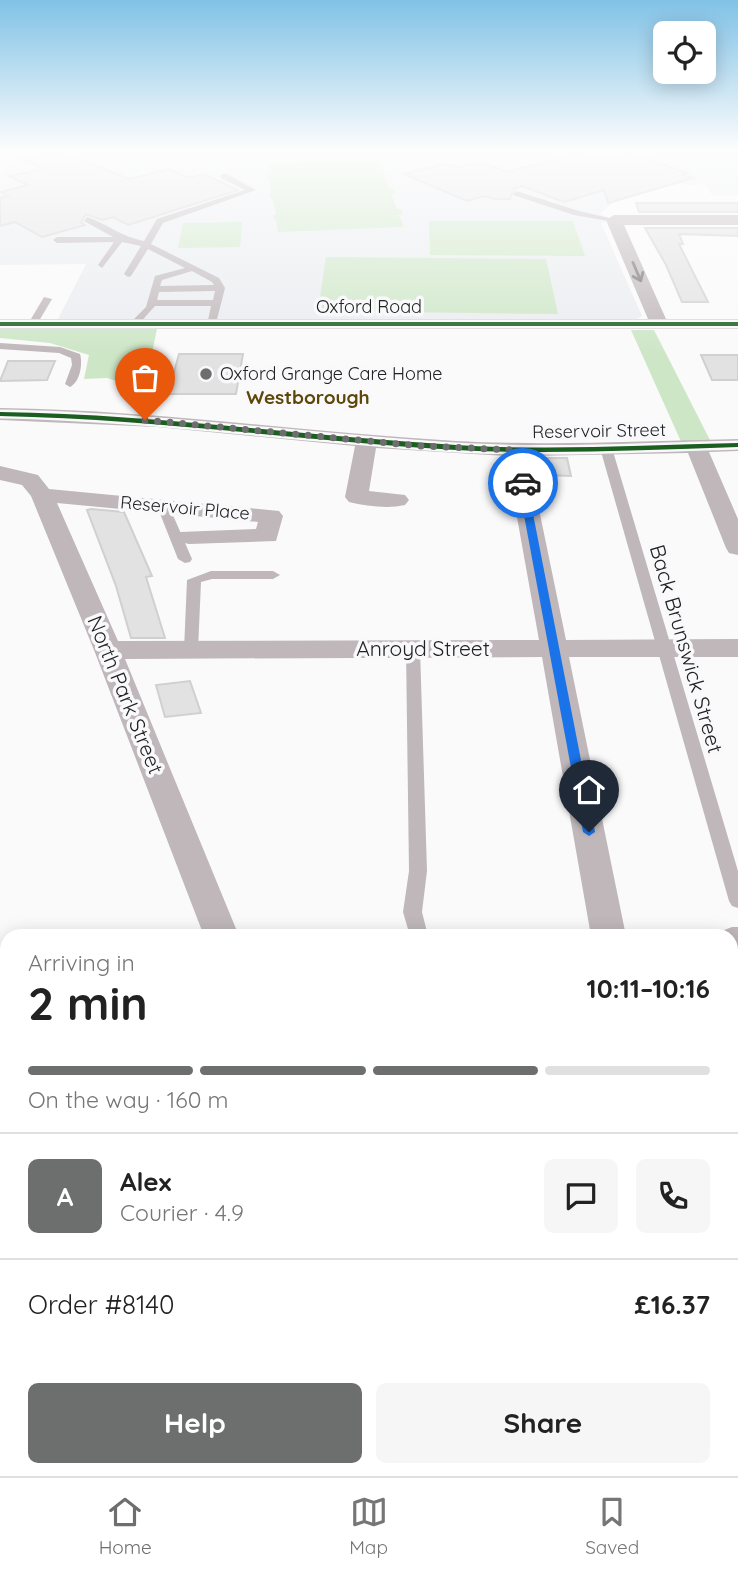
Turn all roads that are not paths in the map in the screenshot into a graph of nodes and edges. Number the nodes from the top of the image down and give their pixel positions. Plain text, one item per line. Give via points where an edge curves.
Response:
1 (89, 220) edge
2 (163, 220) edge
3 (614, 220) joint
4 (738, 220) edge
5 (120, 239) junction
6 (57, 240) dead end
7 (145, 244) junction
8 (102, 265) dead end
9 (193, 268) junction
10 (128, 274) dead end
11 (219, 288) junction
12 (155, 289) junction
13 (47, 299) dead end
14 (152, 303) junction
15 (217, 303) junction
16 (0, 324) edge
17 (33, 324) junction
18 (134, 324) junction
19 (659, 324) junction
20 (738, 324) edge
21 (212, 325) junction
22 (0, 346) edge
23 (71, 384) dead end
24 (0, 414) edge
25 (367, 440) junction
26 (738, 445) edge
27 (696, 446) junction
28 (606, 448) junction
29 (516, 450) junction
30 (4, 474) edge
31 (42, 495) junction
32 (397, 500) dead end
33 (163, 506) junction
34 (187, 548) joint
35 (738, 548) edge
36 (273, 575) dead end
37 (664, 648) junction
38 (738, 648) edge
39 (413, 649) junction
40 (554, 649) junction
41 (108, 650) junction
42 (191, 650) junction
43 (738, 901) edge
44 (218, 929) edge
45 (415, 929) edge
46 (608, 929) edge

1 - 5 lane
2 - 7 lane
3 - 4 street
3 -> 19 street
5 - 6 lane
5 - 7 lane
5 - 8 lane
7 - 9 lane
7 - 10 lane
9 - 11 lane via 216,280
9 - 12 lane via 158,278
11 - 12 lane
11 - 15 lane
12 - 14 lane
13 - 17 lane
14 - 15 lane
14 - 18 lane
15 - 21 lane
16 - 17 street, Oxford Road
17 - 18 street, Oxford Road
18 - 21 street, Oxford Road
19 - 20 street, Oxford Road
19 - 21 street, Oxford Road
22 - 23 lane via 60,349 76,356
24 - 25 street, Reservoir Street via 93,415
25 - 29 street, Reservoir Street
25 - 32 street via 357,497
26 - 27 street, Reservoir Street
27 - 28 street, Reservoir Street
27 - 35 street
28 - 29 street, Reservoir Street
28 - 37 lane, Back Brunswick Street
29 - 40 street
30 - 31 street via 30,480
31 - 33 street, Reservoir Place
31 - 41 street, North Park Street
33 - 34 lane
33 - 34 street, Reservoir Place via 271,516 267,536
36 - 42 lane via 211,575 194,580
37 - 38 street, Anroyd Street
37 - 40 street, Anroyd Street
37 - 43 lane, Back Brunswick Street
39 - 40 street, Anroyd Street
39 - 42 street, Anroyd Street
39 - 45 lane
40 - 46 street
41 - 42 street, Anroyd Street
41 - 44 street, North Park Street

